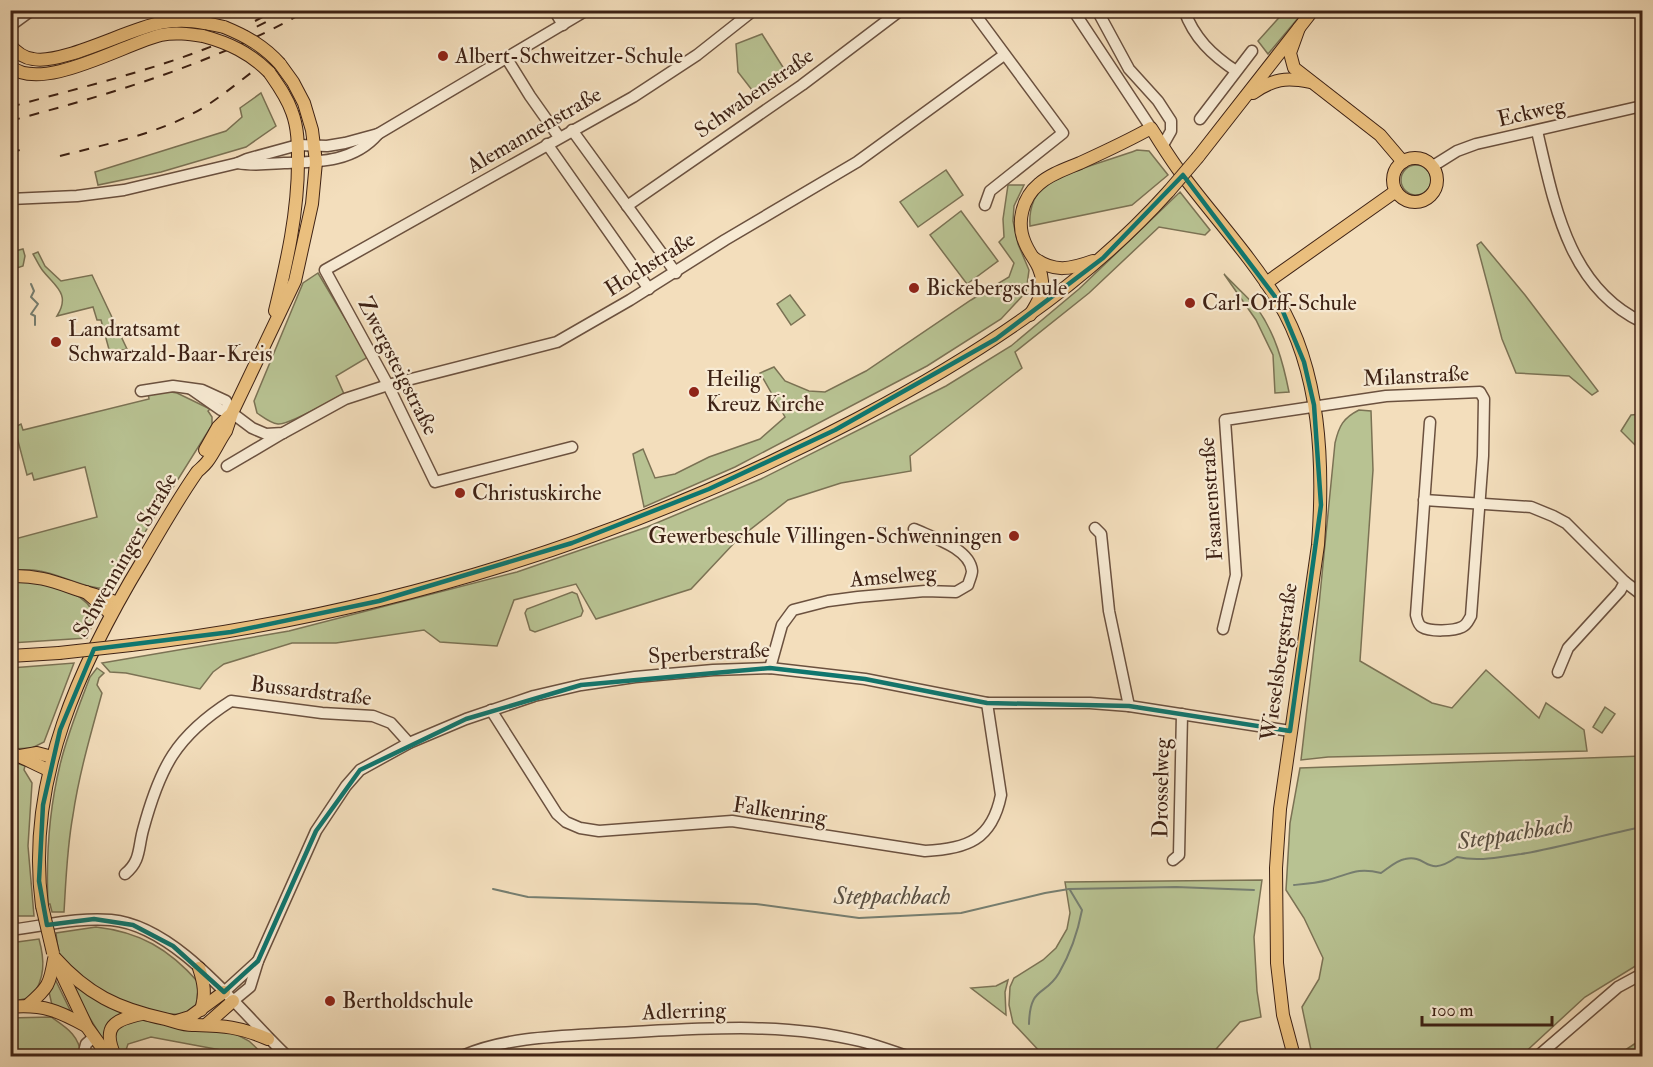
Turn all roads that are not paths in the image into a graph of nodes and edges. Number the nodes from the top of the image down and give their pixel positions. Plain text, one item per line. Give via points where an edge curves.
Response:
1 (21, 10) edge
2 (32, 10) edge
3 (554, 10) edge
4 (587, 10) edge
5 (754, 10) edge
6 (901, 10) edge
7 (972, 10) edge
8 (1073, 10) edge
9 (1097, 10) edge
10 (1184, 10) edge
11 (1313, 10) edge
12 (10, 14) edge
13 (563, 25) junction
14 (10, 26) edge
15 (1299, 28) junction
16 (10, 45) edge
17 (1252, 51) dead end
18 (1004, 55) junction
19 (507, 59) junction
20 (12, 68) edge
21 (1236, 71) junction
22 (1310, 82) junction
23 (1242, 101) junction
24 (1642, 106) edge
25 (1200, 119) dead end
26 (1151, 128) junction
27 (572, 130) junction
28 (1537, 131) junction
29 (378, 134) junction
30 (559, 137) junction
31 (547, 144) junction
32 (298, 145) junction
33 (316, 145) junction
34 (1163, 145) junction
35 (316, 162) junction
36 (1403, 162) junction
37 (238, 163) junction
38 (298, 163) junction
39 (1433, 166) junction
40 (1396, 191) junction
41 (10, 199) edge
42 (986, 205) dead end
43 (627, 206) junction
44 (1034, 258) junction
45 (1103, 258) junction
46 (324, 270) joint
47 (676, 273) junction
48 (1266, 283) junction
49 (649, 289) junction
50 (1030, 315) junction
51 (1642, 322) edge
52 (269, 335) junction
53 (388, 385) junction
54 (141, 391) dead end
55 (1314, 405) junction
56 (232, 413) junction
57 (1430, 422) dead end
58 (283, 433) junction
59 (572, 447) dead end
60 (227, 466) dead end
61 (1424, 500) junction
62 (1478, 504) junction
63 (1095, 528) dead end
64 (914, 529) dead end
65 (10, 576) edge
66 (1625, 582) junction
67 (1642, 595) edge
68 (114, 608) junction
69 (1223, 628) dead end
70 (10, 648) edge
71 (58, 653) junction
72 (10, 656) edge
73 (10, 662) edge
74 (770, 668) junction
75 (1558, 672) dead end
76 (987, 703) junction
77 (1129, 706) junction
78 (491, 710) junction
79 (1182, 714) junction
80 (1290, 731) junction
81 (409, 743) junction
82 (15, 754) edge
83 (52, 757) junction
84 (49, 770) junction
85 (1173, 860) dead end
86 (125, 874) dead end
87 (10, 906) edge
88 (12, 929) edge
89 (54, 955) junction
90 (199, 968) junction
91 (1642, 974) edge
92 (228, 996) junction
93 (28, 1005) junction
94 (10, 1007) edge
95 (200, 1010) junction
96 (142, 1014) junction
97 (176, 1021) junction
98 (207, 1024) junction
99 (90, 1032) junction
100 (268, 1039) junction
101 (83, 1056) edge
102 (108, 1056) edge
103 (115, 1056) edge
104 (286, 1056) edge
105 (462, 1056) edge
106 (908, 1056) edge
107 (1294, 1056) edge
108 (1538, 1056) edge

1 - 12 street
2 - 14 street
3 - 13 street
4 - 13 street
5 - 27 street, Alemannenstraße via 688,61
6 - 43 street, Schwabenstraße via 802,85
7 - 18 street
8 - 26 street, Wieselsbergstraße
9 - 34 street via 1129,69 1171,121 1171,131
10 - 21 street via 1200,42
11 - 15 main road
13 - 19 street
15 - 22 main road via 1290,59
15 - 23 main road
16 - 33 main road, Schwenninger Straße, bridge via 35,60 79,51 161,22 198,21 224,27 260,45 280,64 304,103
17 - 21 street
18 - 42 street via 1063,133 990,191
18 - 47 street, Hochstraße via 857,162
19 - 29 street
19 - 30 street
20 - 32 main road, Schwenninger Straße, bridge via 31,74 53,74 164,34 203,36 246,53 268,72 292,111
21 - 25 street
22 - 23 main road via 1276,80
22 - 36 main road via 1380,135
23 - 45 main road, bridge via 1169,191
24 - 28 street, Eckweg
26 - 34 main road, Wieselsbergstraße
26 - 44 main road via 1050,176 1034,188 1023,207 1021,221 1024,243
27 - 30 street, Alemannenstraße
27 - 43 street
28 - 39 street, Eckweg via 1476,144
28 - 51 street via 1559,222 1575,257 1609,300
29 - 33 street via 345,143
29 - 35 street via 371,143 346,156
30 - 31 street, Alemannenstraße
31 - 46 street, Alemannenstraße
31 - 49 street
32 - 33 street
32 - 37 street
32 - 38 main road, Schwenninger Straße
33 - 35 main road, Schwenninger Straße
34 - 48 main road, Wieselsbergstraße
35 - 38 street
35 - 52 main road, Schwenninger Straße via 310,213 295,280
36 - 39 main road via 1415,158
36 - 40 main road via 1395,172
37 - 38 street
37 - 41 street via 124,190
38 - 52 main road, Schwenninger Straße via 294,228
39 - 40 main road via 1437,183 1428,198 1407,201
40 - 48 main road
43 - 47 street
44 - 45 main road via 1047,266 1068,269
44 - 50 main road via 1042,289
45 - 50 main road
46 - 53 street, Zwergsteigstraße
47 - 49 street, Hochstraße
48 - 55 main road, Wieselsbergstraße via 1293,330
49 - 53 street, Hochstraße via 557,342
50 - 71 main road, bridge via 946,369 835,430 720,485 620,526 476,574 369,603 231,632
52 - 56 main road, Schwenninger Straße
53 - 58 street, Hochstraße via 345,399
53 - 59 street, Zwergsteigstraße via 435,482
54 - 56 street via 165,386 202,390 226,401
55 - 62 street, Milanstraße via 1386,396 1480,392 1484,415
55 - 69 street, Fasanenstraße via 1225,420 1236,575
55 - 80 main road, Wieselsbergstraße via 1320,515
56 - 58 street via 266,434
56 - 68 main road, Schwenninger Straße via 218,427 200,458 198,471
57 - 61 street, Milanstraße
58 - 60 street, Hochstraße
61 - 62 street
61 - 62 street, Milanstraße via 1416,615 1421,627 1429,630 1459,629 1475,618
62 - 66 street via 1531,507 1553,516 1571,528
63 - 77 street via 1101,534 1106,592
64 - 74 street, Amselweg via 950,544 966,556 972,571 968,585 956,592 858,597 793,610 782,625
65 - 68 main road via 58,581 104,597
66 - 67 street
66 - 75 street via 1569,648
68 - 83 main road, Schwenninger Straße via 80,680
70 - 71 main road
71 - 72 main road
71 - 73 main road
74 - 76 street, Sperberstraße via 865,679
74 - 78 street, Sperberstraße via 635,677 581,685
76 - 77 street, Sperberstraße
76 - 78 street, Falkenring via 1000,788 998,809 975,841 951,849 925,851 732,822 598,831 580,828 566,822 547,800
77 - 79 street, Sperberstraße
78 - 81 street, Sperberstraße
79 - 80 street, Sperberstraße
79 - 85 street, Drosselweg via 1179,855
80 - 107 main road, Wieselsbergstraße via 1280,809 1276,895 1277,963
81 - 86 street, Bussardstraße via 391,723 373,716 231,701 197,725 176,747 161,775 142,831 135,867
81 - 92 street, Sperberstraße via 360,770 330,808 308,847 258,961
82 - 83 main road
82 - 84 main road
83 - 84 main road, Schwenninger Straße
84 - 89 main road, Schwenninger Straße, bridge via 38,851 42,906
87 - 88 street
88 - 90 street via 114,920 155,935
89 - 93 main road via 45,991
89 - 96 main road via 72,978 88,989
89 - 99 main road, Schwenninger Straße
90 - 92 street
90 - 95 main road via 205,984
91 - 108 street via 1618,987
92 - 95 main road
92 - 98 main road
92 - 100 street
93 - 94 main road
93 - 99 main road via 51,1008
95 - 97 main road
96 - 97 main road
96 - 103 main road via 116,1022 111,1029 109,1042
97 - 98 main road
98 - 100 main road via 232,1026
99 - 101 street
99 - 102 main road, Schwenninger Straße
100 - 104 street
105 - 106 street, Adlerring via 506,1042 751,1028 818,1033

